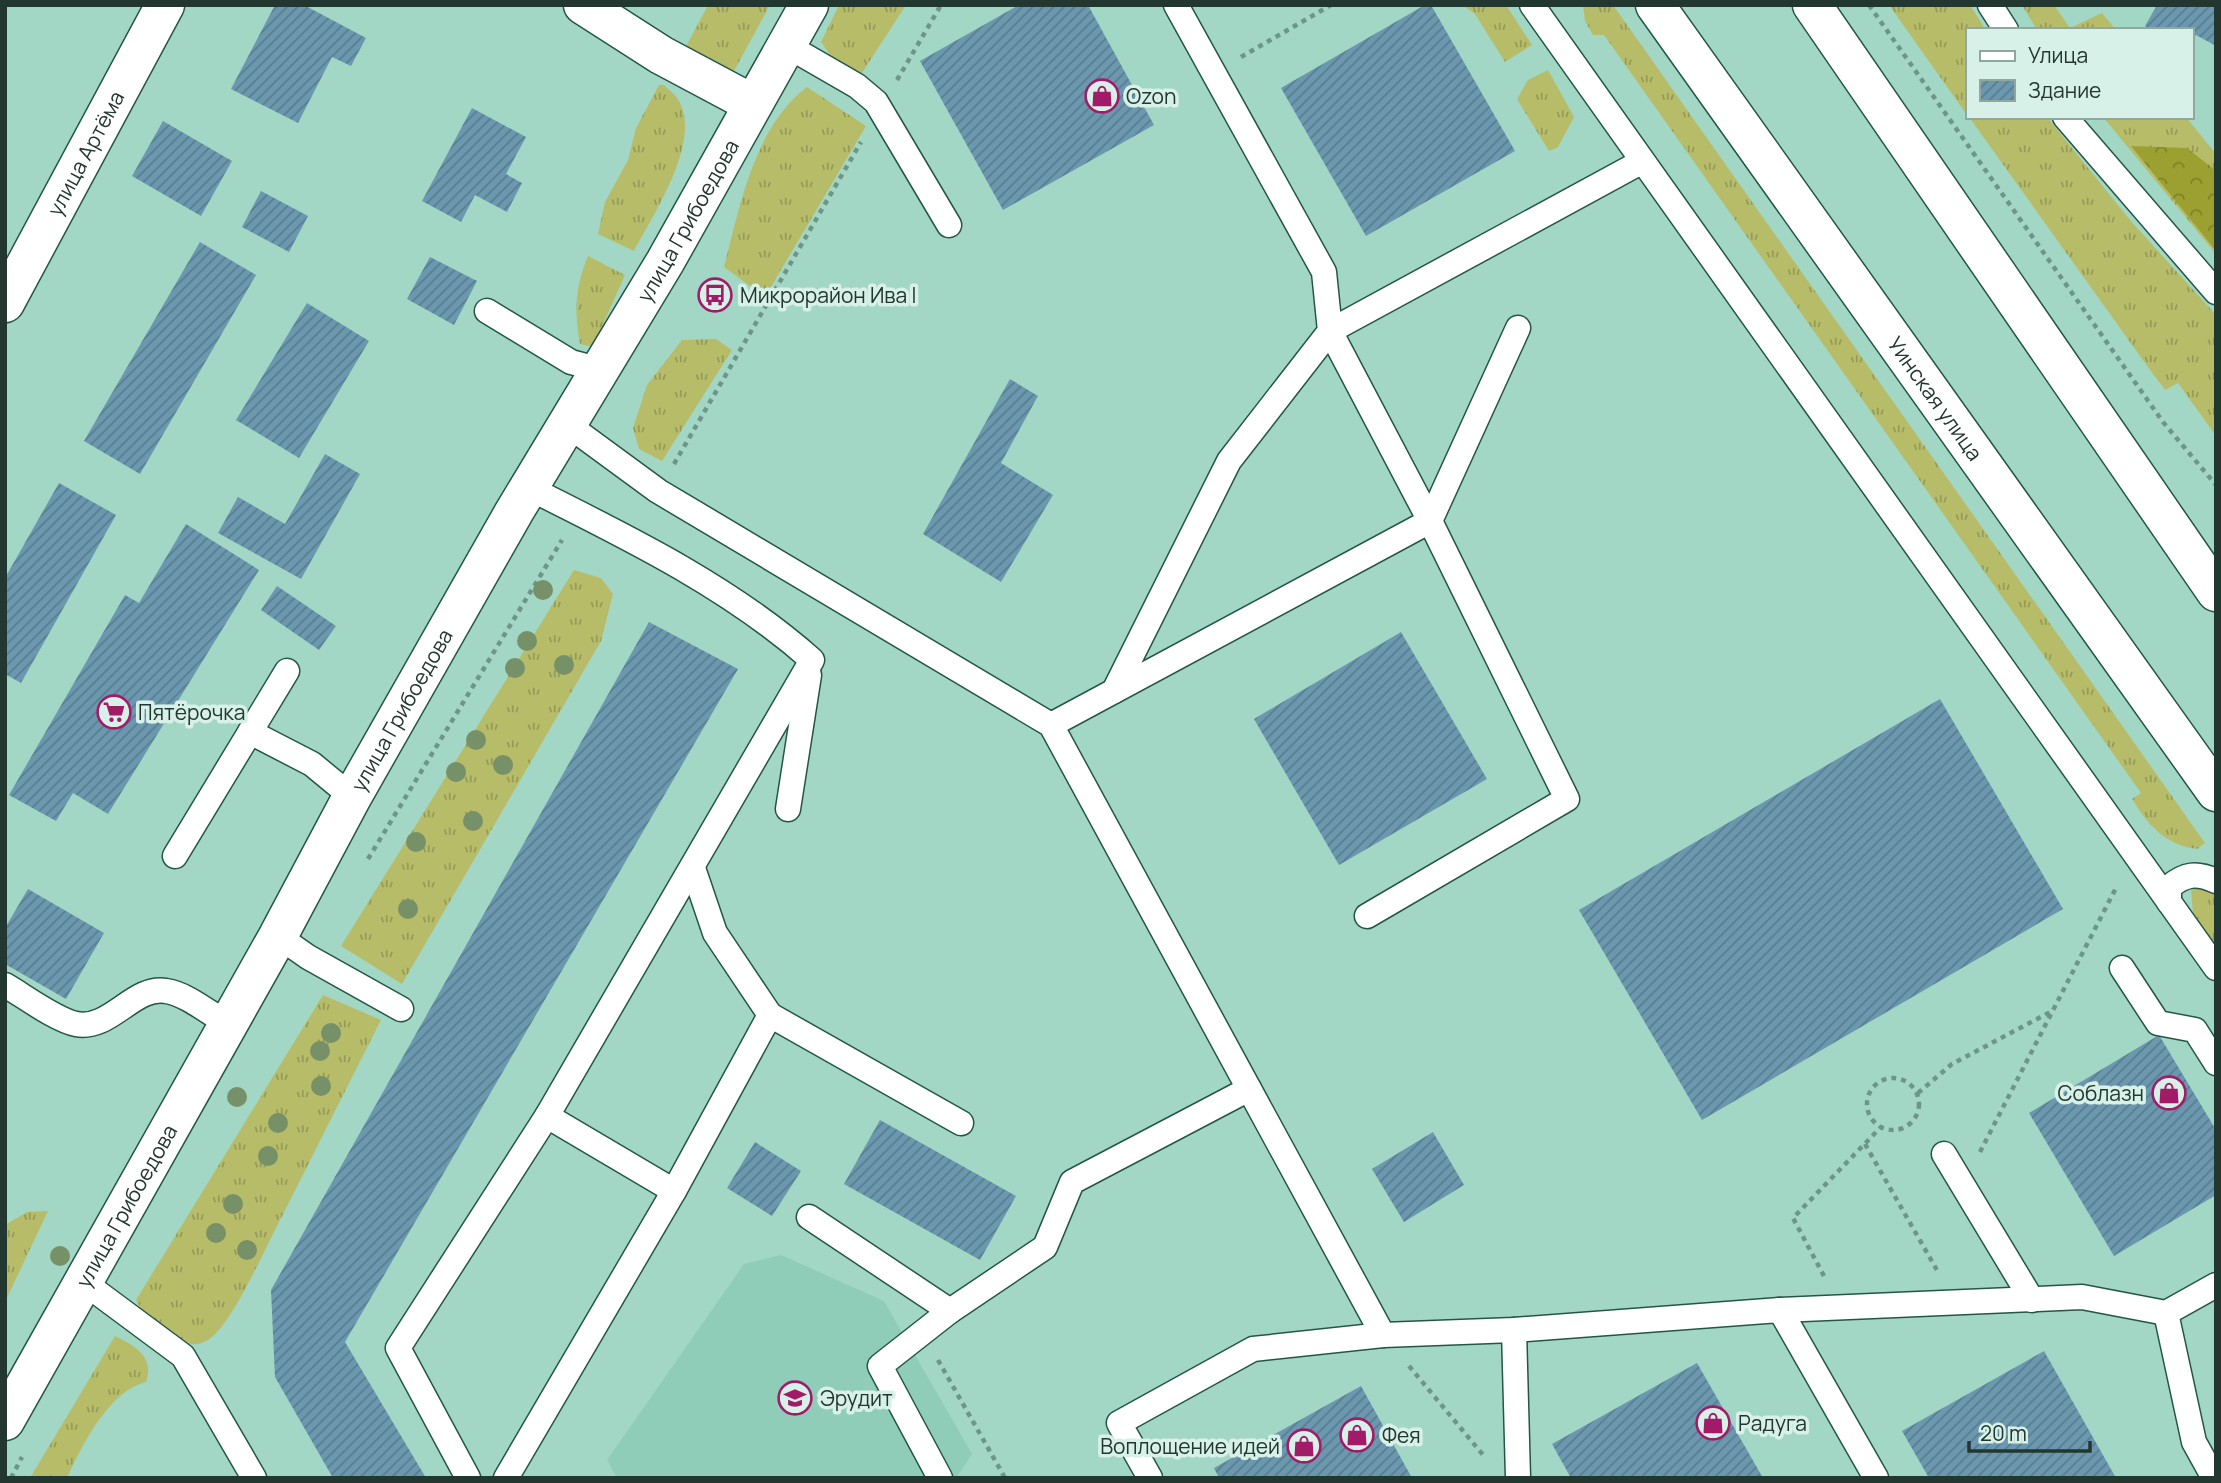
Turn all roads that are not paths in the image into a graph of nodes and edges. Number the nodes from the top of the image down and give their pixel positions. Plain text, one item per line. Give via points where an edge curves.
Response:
1 (165, 5) edge
2 (583, 5) edge
3 (808, 5) edge
4 (1176, 5) edge
5 (1531, 5) edge
6 (1655, 5) edge
7 (1812, 5) edge
8 (1990, 5) edge
9 (2005, 28) edge
10 (786, 45) junction
11 (753, 104) junction
12 (2067, 119) edge
13 (1640, 162) junction
14 (949, 225) dead end
15 (2216, 292) edge
16 (5, 303) edge
17 (487, 311) dead end
18 (1518, 328) dead end
19 (1330, 331) junction
20 (601, 370) junction
21 (568, 425) junction
22 (529, 488) junction
23 (1430, 521) junction
24 (2216, 592) edge
25 (812, 660) junction
26 (288, 671) dead end
27 (1114, 691) junction
28 (1051, 725) junction
29 (250, 732) junction
30 (2216, 792) edge
31 (352, 797) junction
32 (788, 809) dead end
33 (174, 856) dead end
34 (693, 868) junction
35 (2216, 881) edge
36 (2169, 902) junction
37 (1367, 916) dead end
38 (278, 936) junction
39 (2122, 968) dead end
40 (2216, 968) edge
41 (5, 985) edge
42 (401, 1009) dead end
43 (770, 1015) junction
44 (228, 1024) junction
45 (2216, 1063) edge
46 (1249, 1089) junction
47 (547, 1116) junction
48 (961, 1123) dead end
49 (1944, 1154) dead end
50 (674, 1191) junction
51 (809, 1217) dead end
52 (82, 1281) junction
53 (2216, 1285) edge
54 (2032, 1300) junction
55 (1780, 1310) junction
56 (950, 1311) junction
57 (2166, 1313) junction
58 (1514, 1330) junction
59 (1382, 1335) junction
60 (5, 1421) edge
61 (254, 1478) edge
62 (468, 1478) edge
63 (506, 1478) edge
64 (940, 1478) edge
65 (1150, 1478) edge
66 (1518, 1478) edge
67 (1876, 1478) edge
68 (2214, 1478) edge

1 - 16 street, улица Артёма
2 - 11 street
3 - 10 street, улица Грибоедова
4 - 19 lane via 1324,272
5 - 13 lane
6 - 30 street, Уинская улица
7 - 24 street
8 - 9 lane
10 - 11 street, улица Грибоедова
10 - 14 lane via 857,86 881,108
11 - 20 street, улица Грибоедова
12 - 15 lane
13 - 19 lane
13 - 36 lane
17 - 20 lane via 571,362
18 - 23 lane
19 - 23 lane
19 - 27 lane via 1229,461
20 - 21 street, улица Грибоедова
21 - 22 street, улица Грибоедова
21 - 28 lane via 659,491
22 - 25 lane via 620,533 750,611
22 - 31 street, улица Грибоедова
23 - 27 lane
23 - 37 lane via 1567,799
25 - 32 lane
25 - 34 lane
26 - 29 lane
27 - 28 lane
28 - 46 lane
29 - 31 lane via 312,764
29 - 33 lane
31 - 38 street, улица Грибоедова
34 - 43 lane via 715,933
34 - 47 lane
35 - 36 lane via 2204,875 2184,875 2169,887
36 - 40 lane
38 - 42 lane
38 - 44 street, улица Грибоедова
39 - 45 lane via 2158,1023 2195,1030
41 - 44 lane via 76,1024 103,1019 155,990 181,997
43 - 48 lane
43 - 50 lane
44 - 52 street, улица Грибоедова
46 - 56 lane via 1072,1182 1045,1247
46 - 59 lane
47 - 50 lane
47 - 62 lane via 398,1348
49 - 54 lane
50 - 63 lane
51 - 56 lane
52 - 60 street, улица Грибоедова
52 - 61 lane via 183,1356
53 - 57 lane
54 - 55 lane
54 - 57 lane via 2082,1297
55 - 58 lane
55 - 67 lane
56 - 64 lane via 880,1366
57 - 68 lane via 2194,1442
58 - 59 lane
58 - 66 lane
59 - 65 lane via 1253,1349 1119,1423

